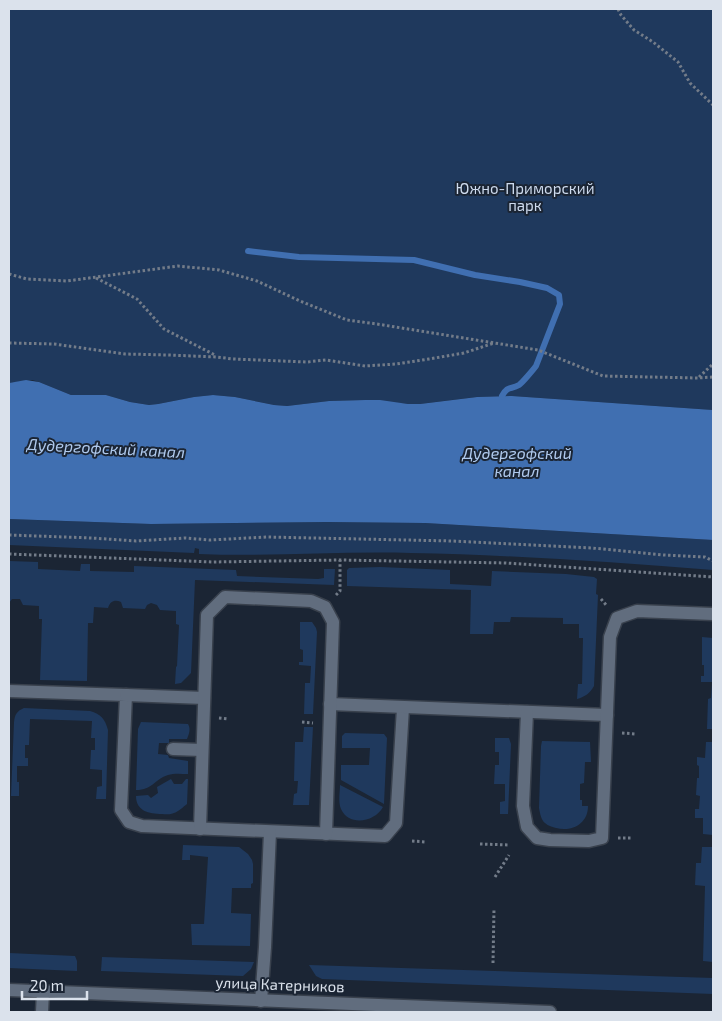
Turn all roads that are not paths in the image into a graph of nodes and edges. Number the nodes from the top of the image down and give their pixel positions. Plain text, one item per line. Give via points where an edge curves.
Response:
1 (713, 614) edge
2 (9, 691) edge
3 (126, 695) junction
4 (204, 698) junction
5 (330, 704) junction
6 (403, 708) junction
7 (527, 712) junction
8 (607, 715) junction
9 (173, 749) dead end
10 (202, 750) junction
11 (200, 829) junction
12 (270, 832) junction
13 (326, 834) junction
14 (9, 990) edge
15 (43, 992) junction
16 (261, 1000) junction
17 (405, 1009) edge
18 (42, 1012) edge
19 (550, 1012) edge

1 - 8 street via 637,611 617,618 610,637
2 - 3 street
3 - 4 street
3 - 11 street via 121,810 129,822 142,826
4 - 5 street via 207,615 225,597 302,600 325,607 333,622
4 - 10 street
5 - 6 street
5 - 13 street
6 - 7 street
6 - 13 street via 396,823 385,836
7 - 8 street
7 - 8 street via 523,806 526,827 537,838 550,840 602,838
9 - 10 street
10 - 11 street
11 - 12 street
12 - 13 street
12 - 16 street
14 - 15 street, улица Катерников
15 - 16 street, улица Катерников
15 - 18 street
16 - 17 street, улица Катерников
17 - 19 street, улица Катерников

